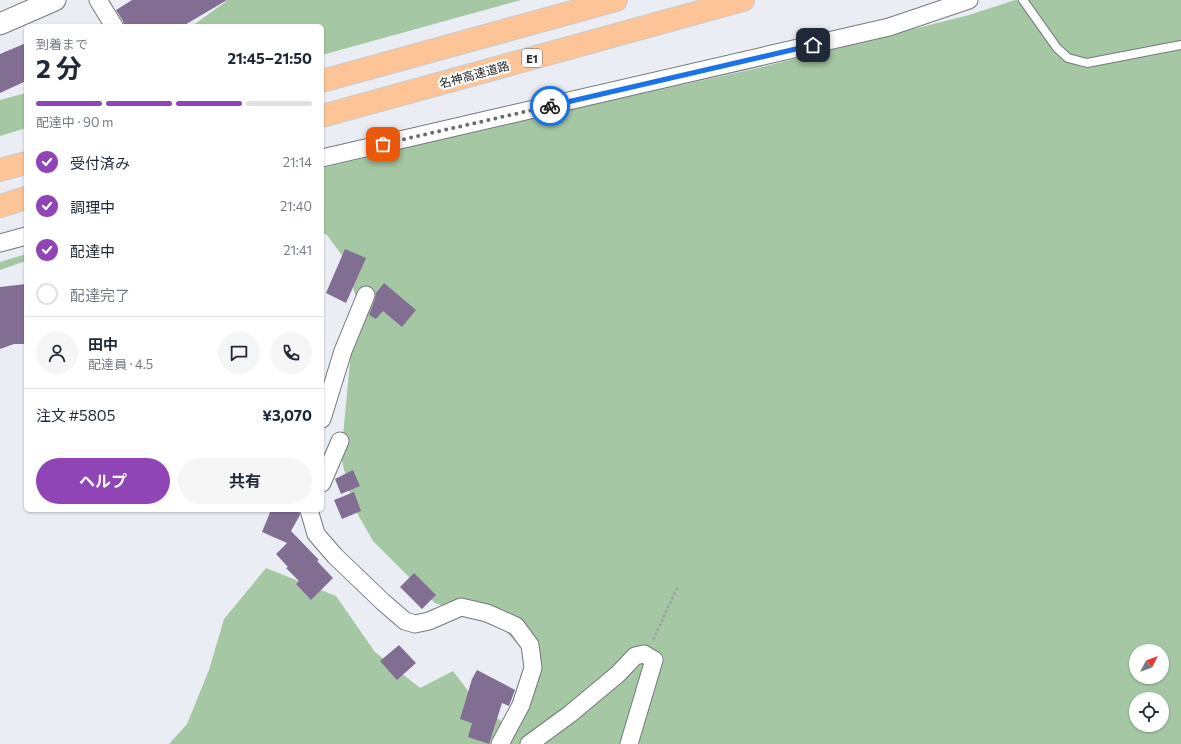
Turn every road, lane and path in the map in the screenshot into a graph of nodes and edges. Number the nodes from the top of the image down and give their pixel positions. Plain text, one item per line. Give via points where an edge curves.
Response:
1 (55, 0) edge
2 (98, 0) edge
3 (616, 0) edge
4 (742, 0) edge
5 (969, 0) edge
6 (1023, 0) edge
7 (0, 24) edge
8 (113, 24) edge
9 (1181, 44) edge
10 (324, 80) edge
11 (324, 115) edge
12 (324, 158) edge
13 (24, 164) edge
14 (0, 170) edge
15 (24, 199) edge
16 (0, 206) edge
17 (24, 237) edge
18 (0, 243) edge
19 (366, 295) dead end
20 (324, 408) edge
21 (340, 441) dead end
22 (324, 478) edge
23 (310, 512) edge
24 (678, 586) dead end
25 (646, 656) junction
26 (500, 744) edge
27 (529, 744) edge
28 (629, 744) edge

1 - 7 street
2 - 8 street
3 - 10 highway
4 - 11 highway, 名神高速道路 / E1
5 - 12 street via 889,27
6 - 9 lane via 1057,48 1068,58 1088,63
13 - 14 highway
15 - 16 highway
17 - 18 street
19 - 20 street via 343,351
21 - 22 street
23 - 26 street via 316,534 335,556 405,621 415,624 430,621 461,607 487,613 516,626 530,645 532,668 521,706
24 - 25 path
25 - 27 street via 635,656 618,674 570,714
25 - 28 street via 654,660

